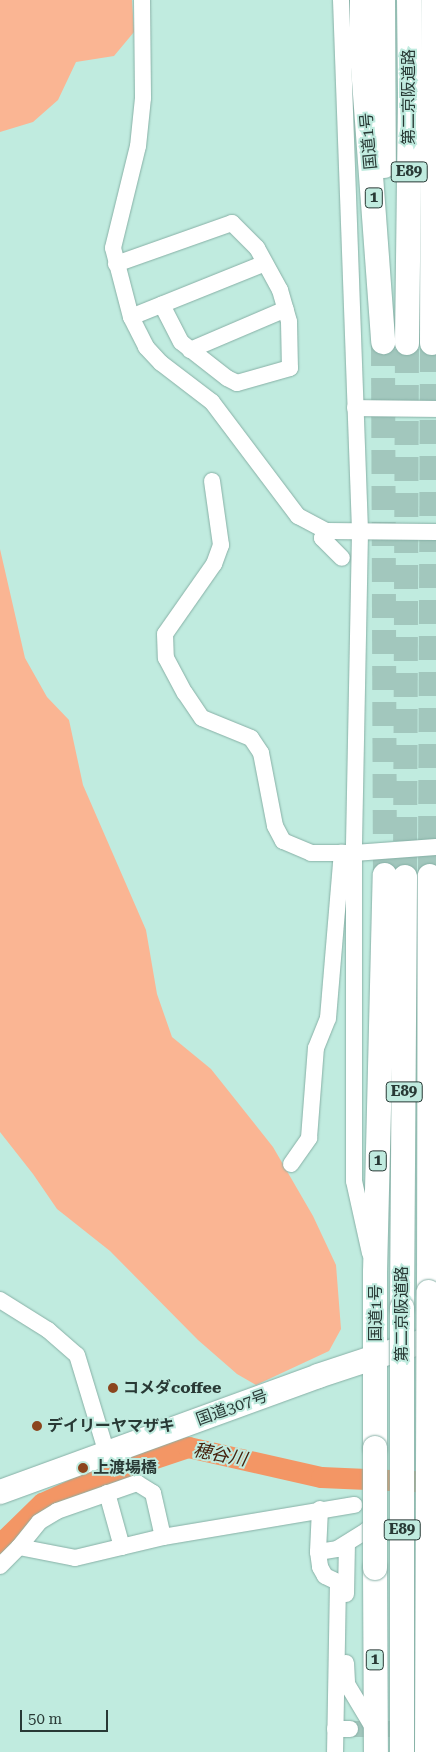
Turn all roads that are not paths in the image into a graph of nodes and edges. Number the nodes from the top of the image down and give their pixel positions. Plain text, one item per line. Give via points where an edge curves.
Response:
1 (142, 0) edge
2 (341, 0) edge
3 (362, 0) edge
4 (383, 0) edge
5 (409, 0) edge
6 (433, 0) edge
7 (375, 215) junction
8 (266, 263) junction
9 (116, 264) junction
10 (162, 305) junction
11 (286, 309) junction
12 (132, 317) junction
13 (383, 342) tunnel mouth
14 (407, 343) tunnel mouth
15 (432, 343) tunnel mouth
16 (190, 350) junction
17 (355, 408) junction
18 (436, 409) edge
19 (212, 481) dead end
20 (326, 531) junction
21 (360, 532) junction
22 (436, 532) edge
23 (342, 558) dead end
24 (436, 847) edge
25 (348, 853) junction
26 (395, 876) joint
27 (430, 876) tunnel mouth
28 (291, 1164) dead end
29 (375, 1272) junction
30 (0, 1300) edge
31 (436, 1337) edge
32 (376, 1356) junction
33 (107, 1454) junction
34 (0, 1492) edge
35 (107, 1493) junction
36 (354, 1505) dead end
37 (320, 1509) junction
38 (436, 1525) edge
39 (164, 1537) junction
40 (347, 1544) junction
41 (18, 1546) junction
42 (122, 1547) junction
43 (318, 1552) junction
44 (0, 1566) edge
45 (375, 1741) edge
46 (335, 1752) edge
47 (402, 1752) edge
48 (427, 1752) edge

1 - 9 street via 143,98 131,183 113,248
2 - 17 street
3 - 7 highway, 国道1号 / 1 via 362,53
4 - 7 highway via 386,158
5 - 14 highway, 第二京阪道路 / E89
6 - 15 highway, 第二京阪道路 / E89
7 - 13 highway, 国道1号 / 1
8 - 9 street via 257,248 232,222
8 - 10 street
8 - 11 street
9 - 12 street
10 - 12 street
10 - 16 street via 181,342
11 - 16 street
11 - 16 street via 290,368 237,383
12 - 20 street via 146,347 161,363 212,402 298,516
17 - 18 street
17 - 21 street
19 - 25 street via 221,546 214,564 165,634 166,658 202,718 251,738 260,753 275,826 283,841 310,853
20 - 21 street
20 - 23 street via 322,538
21 - 22 street
21 - 25 street
24 - 25 street
25 - 28 street via 328,1018 316,1048 308,1138
25 - 29 street via 354,1181
26 - 29 highway, 国道1号 / 1
26 - 47 highway, 第二京阪道路 / E89, bridge via 402,1308
27 - 48 highway, 第二京阪道路 / E89, bridge
29 - 32 highway, 国道1号 / 1
30 - 33 street via 48,1330 77,1355
31 - 32 highway, 国道307号
32 - 33 highway, 国道307号
32 - 45 highway, 国道1号 / 1, bridge
33 - 34 highway, 国道307号
35 - 39 street via 137,1483 153,1493
35 - 41 street via 57,1511 39,1522
35 - 42 street
36 - 37 street
37 - 39 street
37 - 43 street
38 - 40 street via 367,1530
39 - 42 street
40 - 43 street
40 - 45 street via 347,1684
41 - 42 street via 75,1558
41 - 44 street
43 - 46 street via 320,1568 325,1576 338,1582 343,1729

